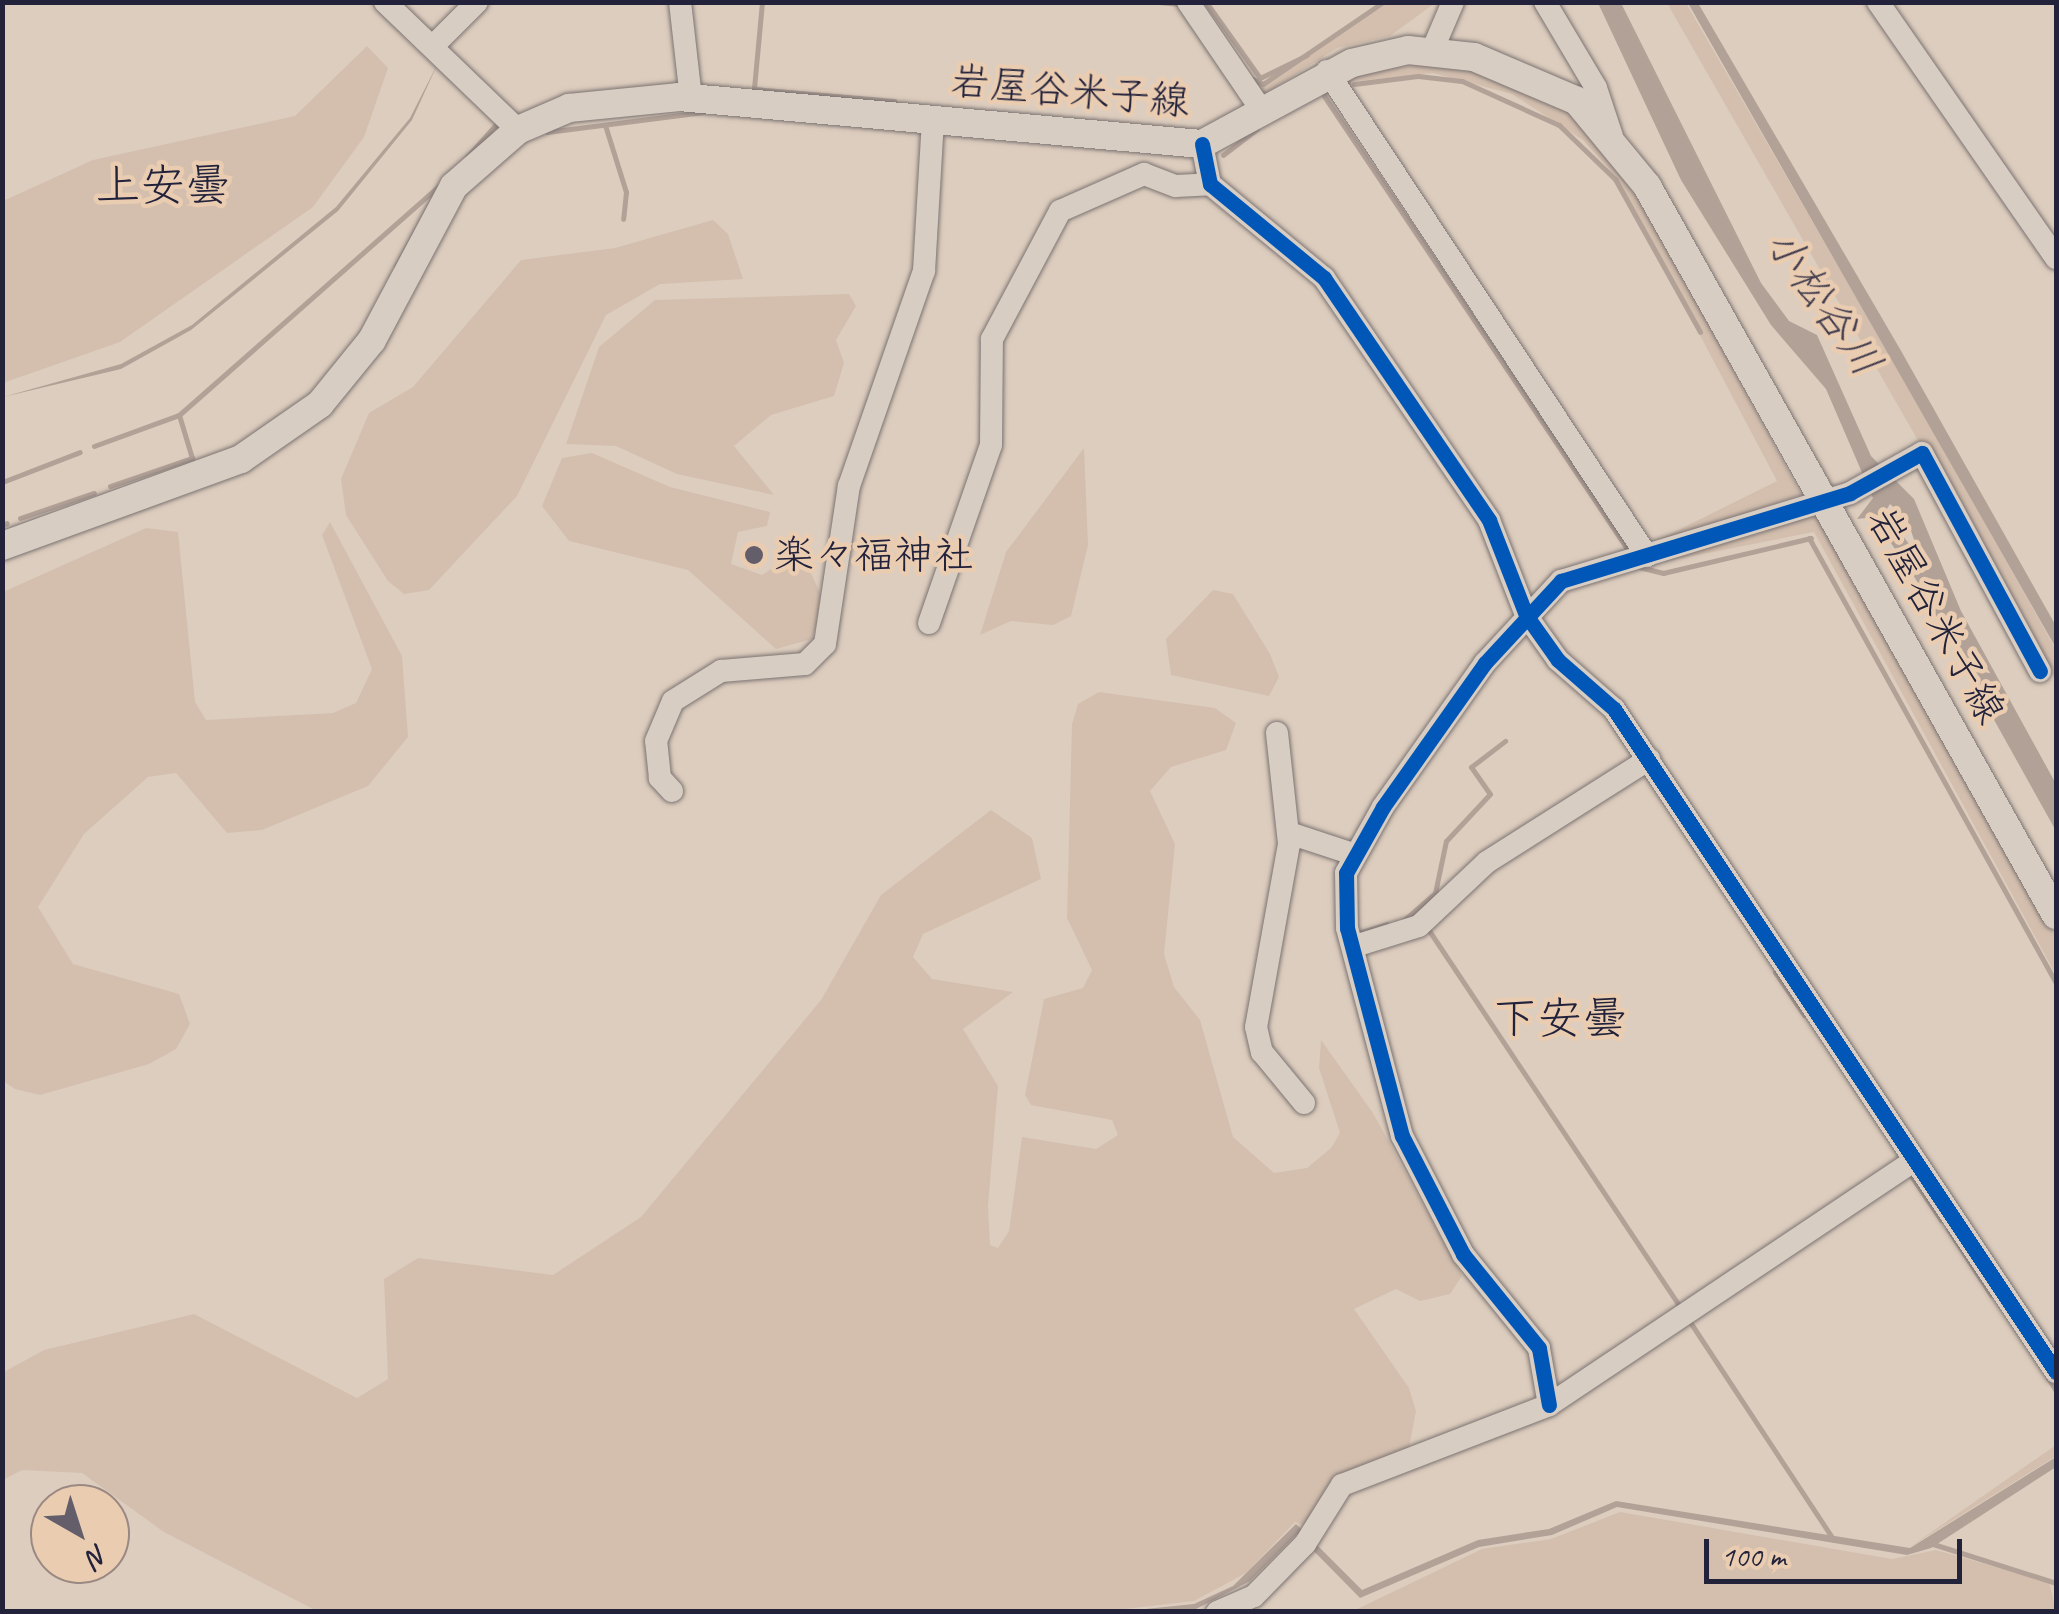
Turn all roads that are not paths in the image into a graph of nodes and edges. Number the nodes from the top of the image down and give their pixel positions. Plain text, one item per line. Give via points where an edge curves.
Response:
1 (385, 2) edge
2 (477, 2) edge
3 (680, 2) edge
4 (1188, 2) edge
5 (1453, 2) edge
6 (1545, 2) edge
7 (1878, 2) edge
8 (434, 46) junction
9 (1432, 51) junction
10 (1327, 71) junction
11 (691, 98) junction
12 (1262, 111) junction
13 (932, 120) junction
14 (518, 130) junction
15 (1612, 136) junction
16 (1202, 144) junction
17 (1210, 184) junction
18 (2056, 258) edge
19 (1837, 496) junction
20 (2, 546) edge
21 (1637, 559) junction
22 (1526, 615) junction
23 (929, 623) dead end
24 (2040, 671) dead end
25 (1278, 733) dead end
26 (1649, 758) junction
27 (672, 791) dead end
28 (1289, 833) junction
29 (1354, 854) junction
30 (2056, 915) edge
31 (1355, 946) junction
32 (1304, 1102) dead end
33 (1915, 1160) junction
34 (2056, 1372) edge
35 (1549, 1404) junction
36 (1216, 1612) edge

1 - 8 street
2 - 8 street
3 - 11 street
4 - 12 street
5 - 9 street
6 - 15 street via 1596,88
7 - 18 street
8 - 14 street
9 - 10 main road, 岩屋谷米子線
9 - 15 main road, 岩屋谷米子線 via 1549,84
10 - 12 main road, 岩屋谷米子線
10 - 21 street
11 - 13 main road, 岩屋谷米子線
11 - 14 main road, 岩屋谷米子線 via 611,99
12 - 16 main road, 岩屋谷米子線
13 - 16 main road, 岩屋谷米子線
13 - 27 street via 924,271 850,486 825,644 805,664 721,671 673,701 656,741 660,778
14 - 20 main road, 岩屋谷米子線 via 454,186 372,340 320,404 241,459
15 - 19 main road, 岩屋谷米子線
16 - 17 street
17 - 22 street via 1324,278 1489,520
17 - 23 street via 1144,174 1060,211 992,338 991,446
19 - 21 street
19 - 24 street via 1922,453
19 - 30 main road, 岩屋谷米子線
21 - 22 street via 1561,582
22 - 26 street
22 - 29 street
25 - 28 street
26 - 31 street via 1486,862 1419,926
26 - 33 street
28 - 29 street
28 - 32 street via 1256,1019 1262,1052
29 - 31 street via 1347,928
31 - 35 street via 1402,1136 1464,1254 1538,1348
33 - 34 street
33 - 35 street
35 - 36 street via 1352,1480 1330,1494 1309,1538 1250,1599

